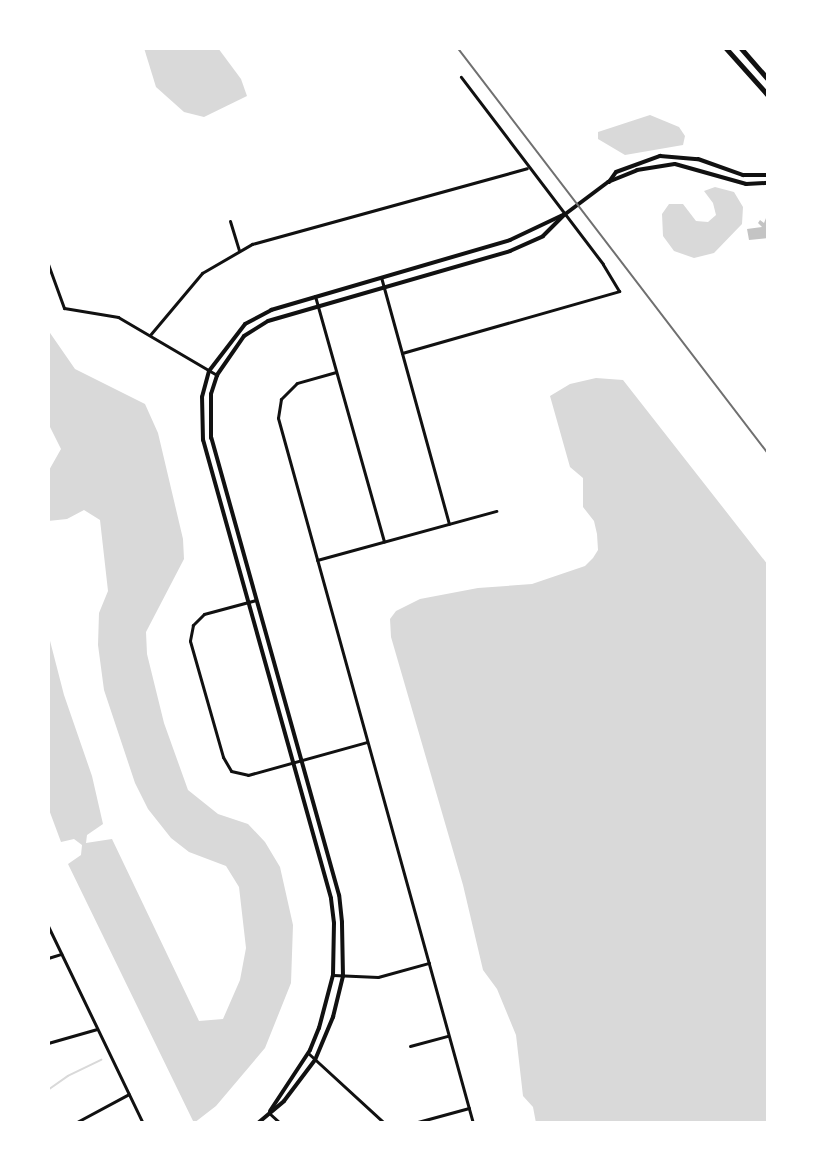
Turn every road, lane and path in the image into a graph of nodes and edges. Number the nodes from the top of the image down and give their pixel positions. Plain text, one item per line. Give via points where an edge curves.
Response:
1 (726, 48) edge
2 (741, 48) edge
3 (461, 76) dead end
4 (768, 79) edge
5 (768, 95) edge
6 (527, 168) junction
7 (768, 175) edge
8 (608, 182) junction
9 (768, 183) edge
10 (564, 215) junction
11 (230, 220) dead end
12 (507, 241) junction
13 (239, 251) junction
14 (510, 251) junction
15 (445, 259) junction
16 (48, 264) edge
17 (448, 269) junction
18 (381, 277) junction
19 (384, 287) junction
20 (315, 296) junction
21 (318, 305) junction
22 (150, 335) junction
23 (402, 353) junction
24 (209, 371) junction
25 (336, 372) junction
26 (217, 375) junction
27 (496, 511) dead end
28 (449, 524) junction
29 (384, 542) junction
30 (317, 560) junction
31 (257, 600) junction
32 (249, 602) junction
33 (368, 742) junction
34 (302, 760) junction
35 (294, 762) junction
36 (48, 926) edge
37 (61, 954) junction
38 (48, 958) edge
39 (429, 963) junction
40 (333, 975) junction
41 (343, 976) junction
42 (97, 1029) junction
43 (448, 1036) junction
44 (48, 1043) edge
45 (410, 1046) dead end
46 (308, 1053) junction
47 (315, 1060) junction
48 (129, 1094) junction
49 (469, 1108) junction
50 (269, 1113) junction
51 (75, 1123) edge
52 (143, 1123) edge
53 (258, 1123) edge
54 (280, 1123) edge
55 (384, 1123) edge
56 (414, 1123) edge
57 (473, 1123) edge

1 - 5 main road
2 - 4 main road
3 - 6 street
6 - 10 street
6 - 13 street
7 - 8 street via 743,176 698,159 660,156 616,172
8 - 9 street via 637,170 675,164 746,184
8 - 10 street
10 - 12 street
10 - 14 street via 543,236
10 - 23 street via 619,291
11 - 13 street
12 - 14 street
12 - 15 street
13 - 22 street via 202,273
14 - 17 street
15 - 17 street
15 - 18 street
16 - 22 street via 64,308 118,317
17 - 19 street
18 - 19 street
18 - 20 street
19 - 21 street
19 - 23 street
20 - 21 street
20 - 24 street via 271,310 245,324
21 - 25 street
21 - 26 street via 268,321 244,336
22 - 24 street
23 - 28 street
24 - 26 street
24 - 32 street via 202,397 203,440
25 - 29 street
25 - 30 street via 297,383 281,399 278,418
26 - 31 street via 211,394 211,438
27 - 28 street
28 - 29 street
29 - 30 street
30 - 33 street
31 - 32 street
31 - 34 street
32 - 35 street
32 - 35 street via 204,614 193,625 189,641 223,757 231,771 248,775
33 - 34 street
33 - 39 street
34 - 35 street
34 - 41 street via 339,895
35 - 40 street via 332,898
36 - 37 street
37 - 38 street
37 - 42 street
39 - 41 street via 378,977
39 - 43 street
40 - 41 street
40 - 46 street
41 - 47 street via 333,1017
42 - 44 street
42 - 48 street
43 - 45 street
43 - 49 street
46 - 47 street
46 - 50 street
47 - 50 street via 284,1101
47 - 55 street
48 - 51 street
48 - 52 street
49 - 56 street
49 - 57 street
50 - 53 street
50 - 54 street

